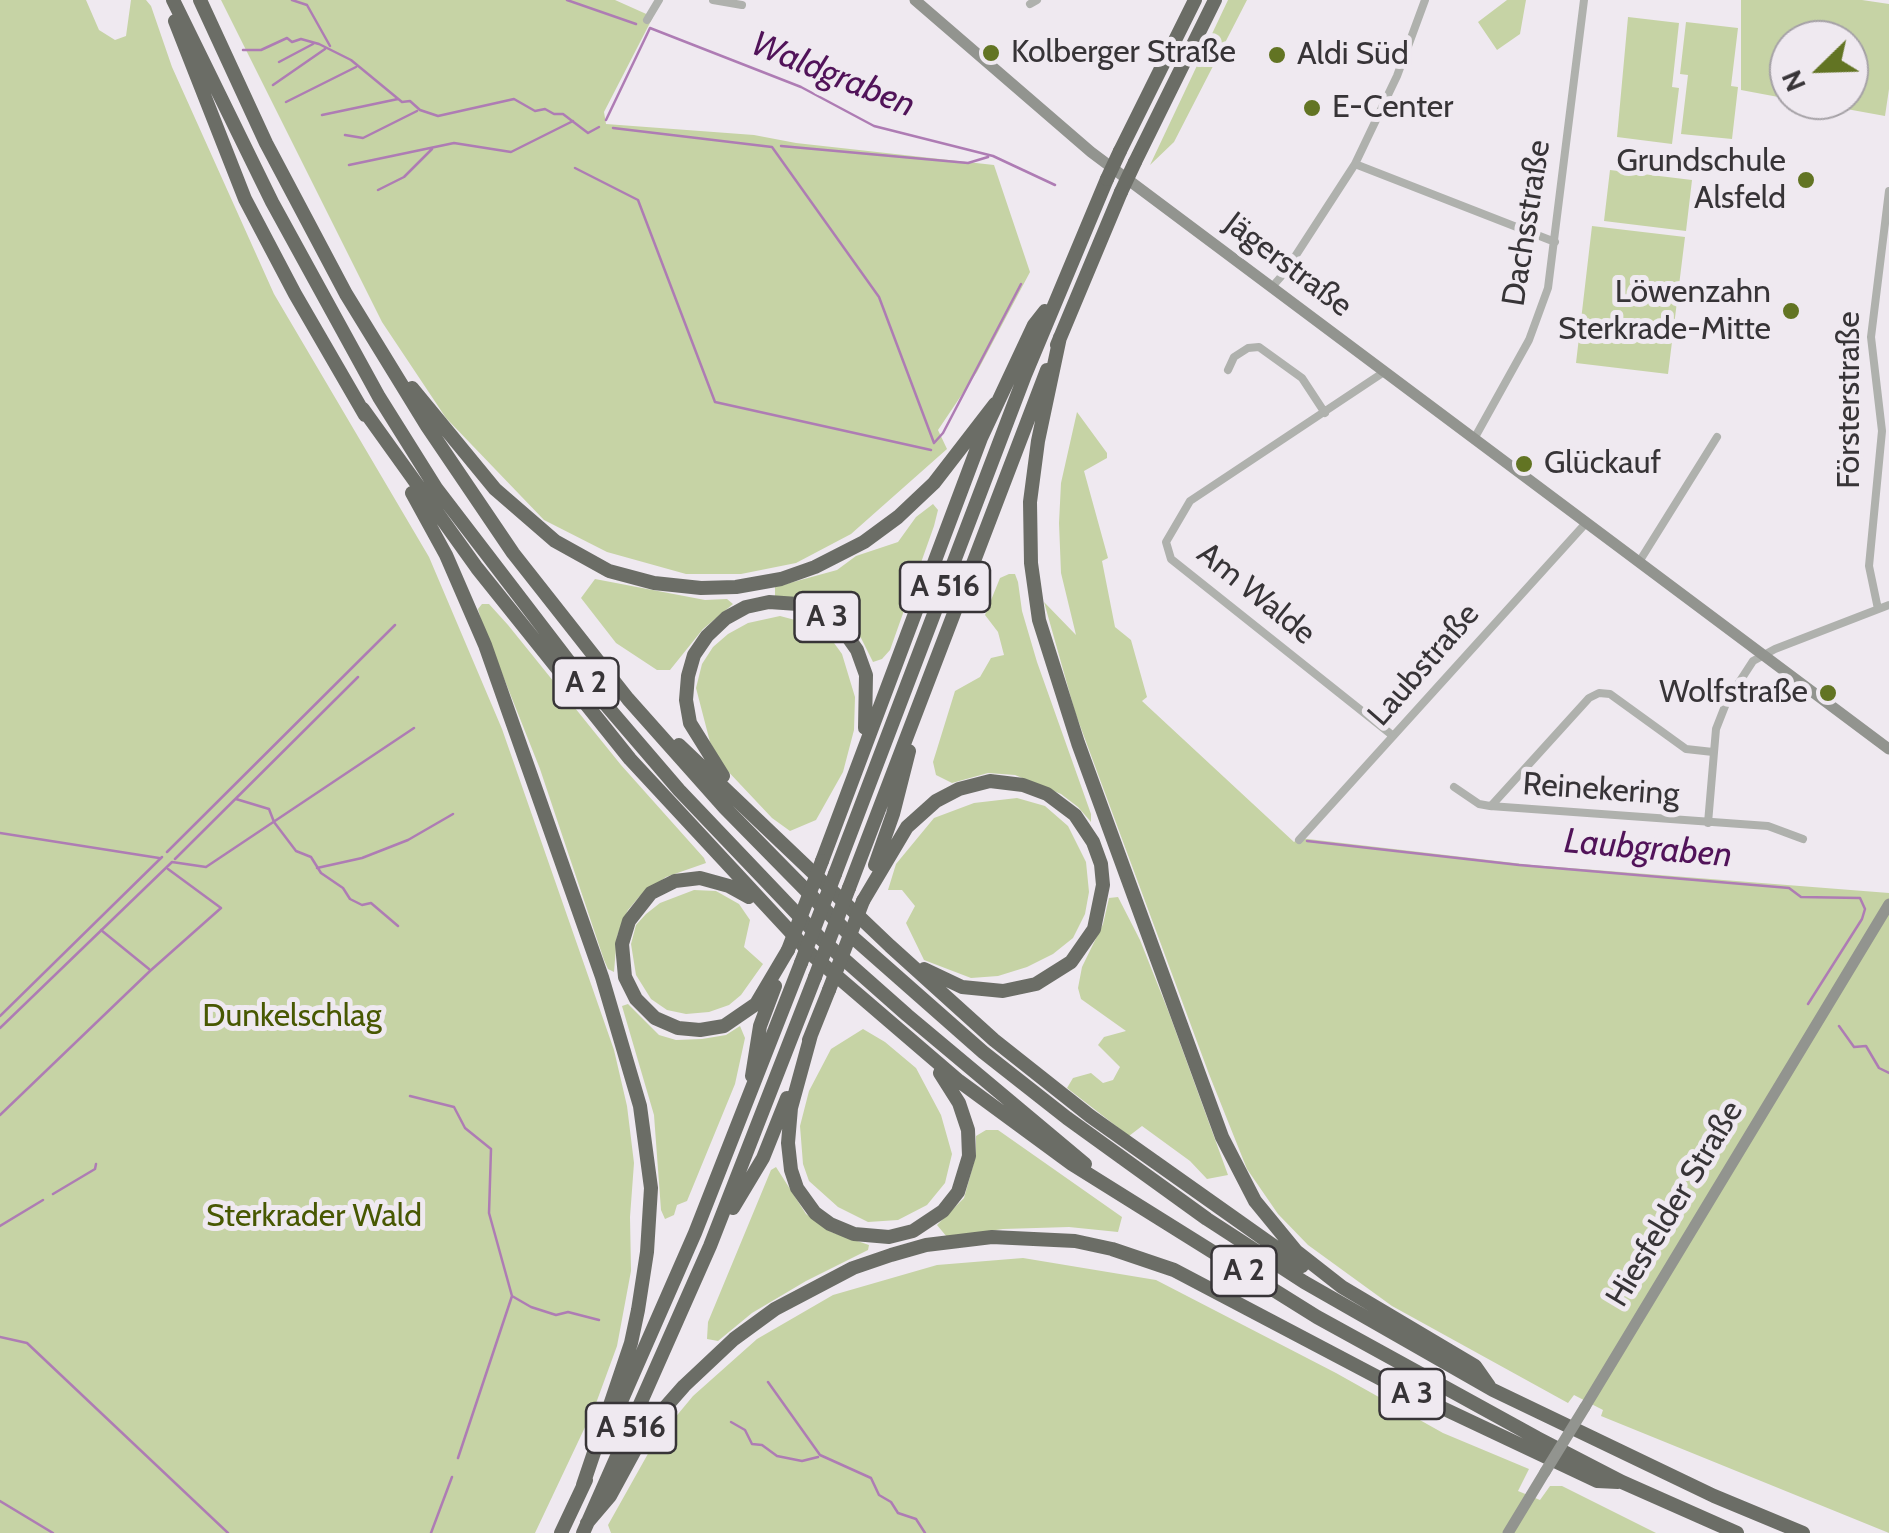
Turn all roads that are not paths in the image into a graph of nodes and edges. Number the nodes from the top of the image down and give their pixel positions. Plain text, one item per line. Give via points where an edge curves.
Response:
1 (170, 0) edge
2 (200, 0) edge
3 (659, 0) edge
4 (713, 0) edge
5 (914, 0) edge
6 (1195, 0) edge
7 (1215, 0) edge
8 (1425, 0) edge
9 (1584, 0) edge
10 (742, 5) dead end
11 (647, 20) dead end
12 (1355, 164) junction
13 (1889, 190) edge
14 (1887, 225) edge
15 (1555, 242) junction
16 (1272, 287) junction
17 (1055, 300) junction
18 (1060, 337) junction
19 (372, 338) junction
20 (1228, 370) dead end
21 (1384, 372) junction
22 (996, 404) junction
23 (362, 409) junction
24 (1325, 414) junction
25 (1718, 437) dead end
26 (1474, 438) junction
27 (1586, 523) junction
28 (1639, 562) junction
29 (1889, 605) edge
30 (1878, 609) junction
31 (1762, 654) junction
32 (628, 699) junction
33 (916, 711) junction
34 (1392, 735) junction
35 (1889, 749) edge
36 (1713, 752) junction
37 (860, 759) junction
38 (1454, 787) dead end
39 (741, 801) junction
40 (1490, 806) junction
41 (1708, 823) junction
42 (1803, 838) dead end
43 (1299, 840) dead end
44 (863, 901) junction
45 (1889, 904) edge
46 (764, 905) junction
47 (890, 946) junction
48 (788, 950) junction
49 (811, 1034) junction
50 (925, 1052) junction
51 (750, 1096) junction
52 (1172, 1225) junction
53 (710, 1246) junction
54 (1458, 1356) junction
55 (1493, 1390) junction
56 (1622, 1482) junction
57 (583, 1485) junction
58 (585, 1528) edge
59 (561, 1533) edge
60 (1508, 1533) edge
61 (1737, 1533) edge
62 (1803, 1533) edge

1 - 23 highway via 245,199
1 - 52 highway, A 2 via 388,411 436,488 570,663 820,938 1012,1105
2 - 19 highway, A 2 via 266,144
3 - 11 street
4 - 10 street
5 - 16 street, Jägerstraße via 1091,152
6 - 17 highway, A 516, bridge
7 - 18 highway, A 516, bridge via 1121,192
8 - 12 street
9 - 15 street, Dachsstraße
12 - 15 street
12 - 16 street
13 - 14 street, Försterstraße
14 - 30 street, Försterstraße via 1871,337 1882,431 1869,566
15 - 26 street, Dachsstraße via 1537,321
16 - 21 street, Jägerstraße
17 - 22 highway via 1034,325
17 - 51 highway, A 516, bridge
18 - 33 highway, A 516
18 - 54 highway via 1030,502 1039,620 1222,1138 1255,1201 1296,1251
19 - 22 highway via 472,464 523,516 590,562 668,585 766,582 849,551 921,496
19 - 32 highway, A 2 via 513,552
20 - 24 street via 1234,357 1259,348 1302,378
21 - 24 street, Am Walde
21 - 26 street, Jägerstraße
22 - 37 highway
23 - 46 highway via 572,690
23 - 57 highway via 446,555 485,644 602,977 640,1106 651,1188 647,1252 631,1344
24 - 34 street, Am Walde via 1190,502 1167,549
25 - 28 street
26 - 27 street, Jägerstraße
27 - 28 street, Jägerstraße
27 - 34 street, Laubstraße
28 - 31 street, Jägerstraße
29 - 30 street
30 - 31 street
31 - 35 street
31 - 36 street, Reinekering via 1727,701
32 - 39 highway
32 - 55 highway, A 2 via 834,920 997,1063 1207,1219
33 - 44 highway via 893,814
33 - 53 highway, A 516, bridge
34 - 43 street, Laubstraße
36 - 40 street, Reinekering via 1686,749 1610,694 1599,693
36 - 41 street, Reinekering
37 - 39 highway, A 3 via 868,687 850,638 826,616 798,604 746,607 706,636 686,688 695,734
37 - 48 highway, A 3, bridge
38 - 40 street, Reinekering
39 - 47 highway
40 - 41 street, Reinekering
41 - 42 street, Reinekering via 1768,826
44 - 47 highway via 915,818 969,786 1000,781 1036,789 1066,807 1088,832 1101,864 1100,912 1077,956 1045,980 1012,990 970,989 938,978
44 - 49 highway, bridge
45 - 60 street, Hiesfelder Straße, bridge
46 - 48 highway via 707,878 659,888 636,909 624,933 622,966 630,989 666,1024 712,1029 756,1004
46 - 50 highway
47 - 54 highway via 1090,1116 1368,1308
48 - 51 highway via 760,1026
49 - 50 highway via 791,1108 791,1170 815,1213 865,1237 924,1226 944,1211 963,1180 970,1143 965,1118
49 - 53 highway via 763,1158
50 - 52 highway via 1008,1120
51 - 57 highway
52 - 56 highway, A 2 via 1419,1376
53 - 58 highway, A 516
54 - 55 highway via 1476,1366
55 - 62 highway, A 3
56 - 58 highway, A 3 via 1597,1481 1514,1442 1174,1270 1075,1241 992,1237 891,1255 775,1309 734,1339 647,1428
56 - 61 highway, A 3
57 - 59 highway

